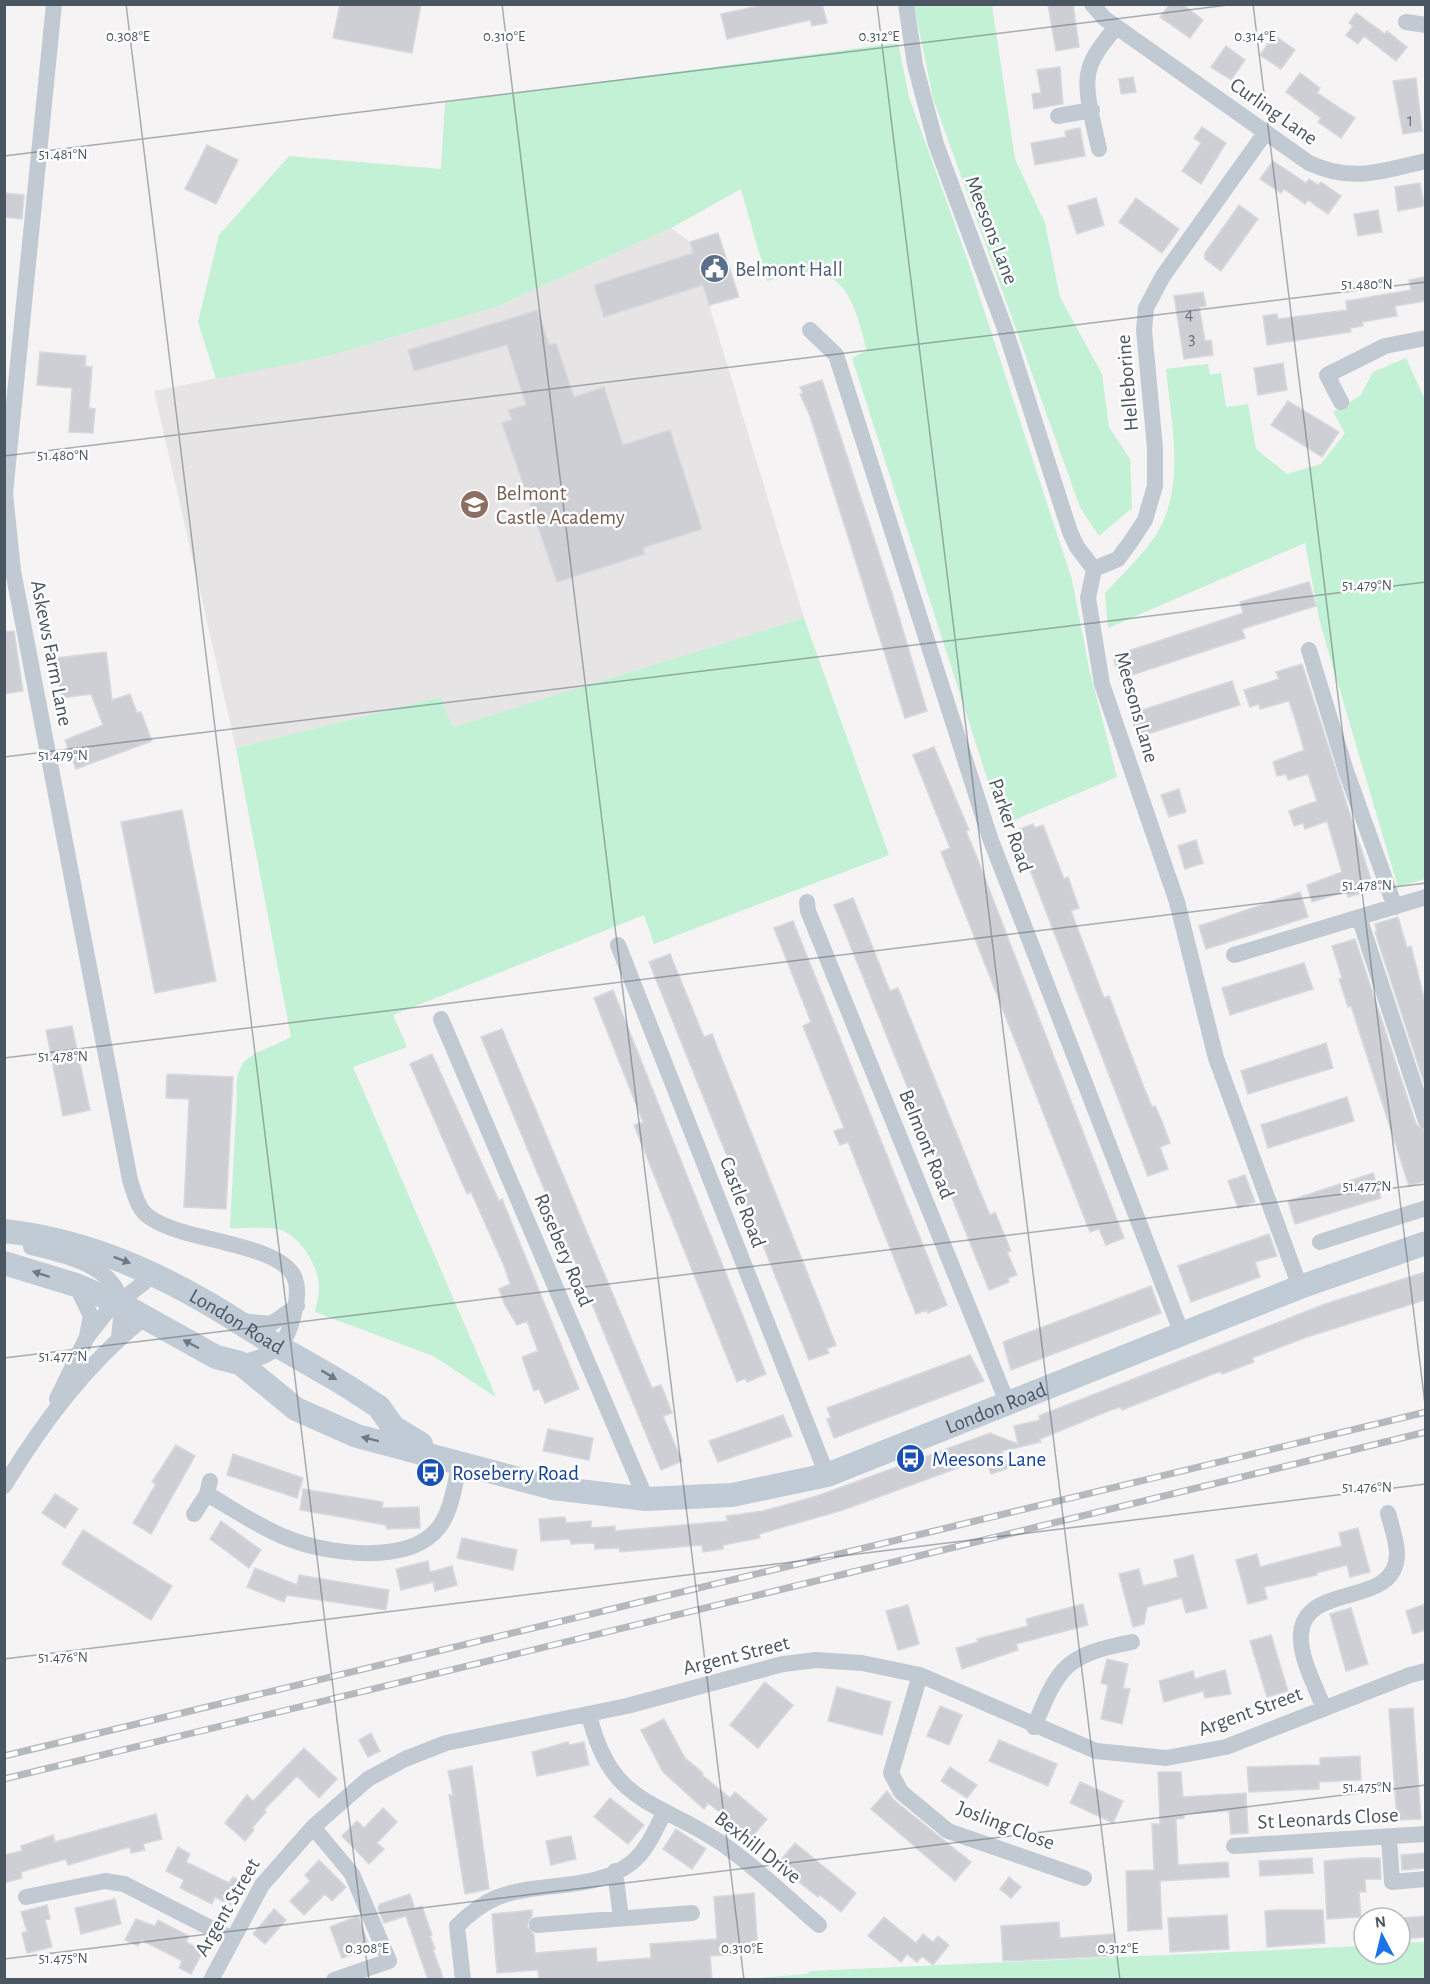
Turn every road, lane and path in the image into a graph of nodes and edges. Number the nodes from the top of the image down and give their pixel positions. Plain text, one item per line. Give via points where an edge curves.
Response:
1 (54, 4) edge
2 (906, 4) edge
3 (1092, 4) edge
4 (1406, 22) dead end
5 (1425, 26) edge
6 (1116, 27) junction
7 (1092, 110) junction
8 (1058, 116) dead end
9 (1265, 133) junction
10 (1099, 149) dead end
11 (1425, 161) edge
12 (810, 330) dead end
13 (1425, 338) edge
14 (1341, 402) dead end
15 (1094, 569) junction
16 (1309, 650) dead end
17 (1425, 897) edge
18 (807, 902) dead end
19 (1395, 907) junction
20 (1359, 917) junction
21 (618, 945) dead end
22 (1234, 955) dead end
23 (441, 1019) dead end
24 (1425, 1120) edge
25 (1425, 1208) edge
26 (4, 1231) edge
27 (4, 1238) edge
28 (1320, 1242) dead end
29 (1425, 1243) edge
30 (4, 1263) edge
31 (155, 1274) junction
32 (76, 1285) junction
33 (1300, 1287) junction
34 (121, 1304) junction
35 (297, 1306) junction
36 (144, 1318) junction
37 (238, 1321) junction
38 (1182, 1334) junction
39 (87, 1336) junction
40 (119, 1338) junction
41 (278, 1345) junction
42 (240, 1363) junction
43 (1007, 1402) junction
44 (49, 1416) junction
45 (453, 1460) junction
46 (827, 1475) junction
47 (4, 1486) edge
48 (646, 1499) junction
49 (1388, 1513) dead end
50 (194, 1514) dead end
51 (1132, 1642) dead end
52 (1425, 1671) edge
53 (920, 1675) junction
54 (1324, 1709) junction
55 (590, 1714) junction
56 (1034, 1727) junction
57 (664, 1813) junction
58 (313, 1827) junction
59 (1425, 1834) edge
60 (1389, 1838) junction
61 (1234, 1846) dead end
62 (615, 1871) junction
63 (1084, 1878) dead end
64 (1425, 1879) edge
65 (26, 1897) dead end
66 (692, 1913) dead end
67 (621, 1918) junction
68 (819, 1925) dead end
69 (537, 1926) dead end
70 (232, 1939) junction
71 (211, 1980) edge
72 (334, 1980) edge
73 (463, 1980) edge

1 - 35 street, Askews Farm Lane via 5,493 13,571 130,1180 141,1209 168,1227 279,1260 296,1281
2 - 15 street, Meesons Lane via 915,65 936,144 1001,319 1070,532
3 - 6 street, Curling Lane
4 - 5 street
6 - 7 street via 1089,71
6 - 9 street, Curling Lane
7 - 8 street
7 - 10 street
9 - 11 street, Curling Lane via 1328,172 1351,176
9 - 15 street, Helleborine via 1163,276 1146,308 1144,330 1155,486 1145,520 1132,540 1118,559
12 - 38 street, Parker Road via 836,355 990,838
13 - 14 street via 1385,346 1327,375
15 - 33 street, Meesons Lane via 1088,598 1102,684 1177,902 1216,1058
16 - 19 street via 1346,771
17 - 19 street
18 - 43 street, Belmont Road
19 - 20 street
20 - 22 street
20 - 24 street
21 - 46 street, Castle Road
23 - 48 street, Rosebery Road
25 - 28 street
26 -> 31 street, London Road via 84,1246
27 - 34 street via 93,1267 117,1292
29 - 33 street, London Road
32 -> 30 street, London Road
31 - 34 street
31 - 37 street, London Road
32 - 34 street, London Road
32 - 39 street via 91,1316
33 - 38 street, London Road
34 - 36 street, London Road
34 - 39 street via 109,1309
34 - 40 street
35 - 37 street via 271,1324
35 - 41 street, Askews Farm Lane via 290,1330
36 - 40 street
42 -> 36 street, London Road via 216,1358
37 - 41 street, London Road
38 - 43 street, London Road
39 - 44 street
40 - 44 street
41 - 42 street, Askews Farm Lane via 263,1359
41 -> 45 street, London Road via 379,1407 393,1427
45 -> 42 street, London Road via 357,1436 296,1409
43 - 46 street, London Road
44 - 47 street
45 - 48 street, London Road via 553,1488
45 - 50 street via 440,1526 418,1543 390,1551 349,1553 302,1544 274,1532 209,1488
46 - 48 street, London Road via 732,1495
49 - 54 street via 1397,1552 1396,1565 1387,1578 1372,1589 1313,1610 1301,1632
51 - 56 street via 1104,1648 1072,1661 1060,1671
52 - 54 street, Argent Street
53 - 55 street, Argent Street via 862,1663 816,1660 783,1664
53 - 56 street, Argent Street
53 - 63 street, Josling Close via 891,1773 901,1792 948,1831
54 - 56 street, Argent Street via 1226,1747 1166,1758 1096,1751
55 - 57 street, Bexhill Drive via 603,1757 628,1791
55 - 58 street, Argent Street via 446,1743 405,1759 368,1779
57 - 62 street via 644,1850 631,1864
57 - 68 street, Bexhill Drive via 698,1827 732,1851
58 - 70 street, Argent Street via 262,1885
58 - 72 street via 352,1874 389,1961
59 - 60 street, St Leonards Close
60 - 61 street, St Leonards Close
60 - 64 street via 1392,1882
62 - 67 street
62 - 73 street via 585,1881 498,1897 468,1915 457,1926
65 - 70 street via 105,1881 124,1884
66 - 67 street
67 - 69 street
70 - 71 street, Argent Street

